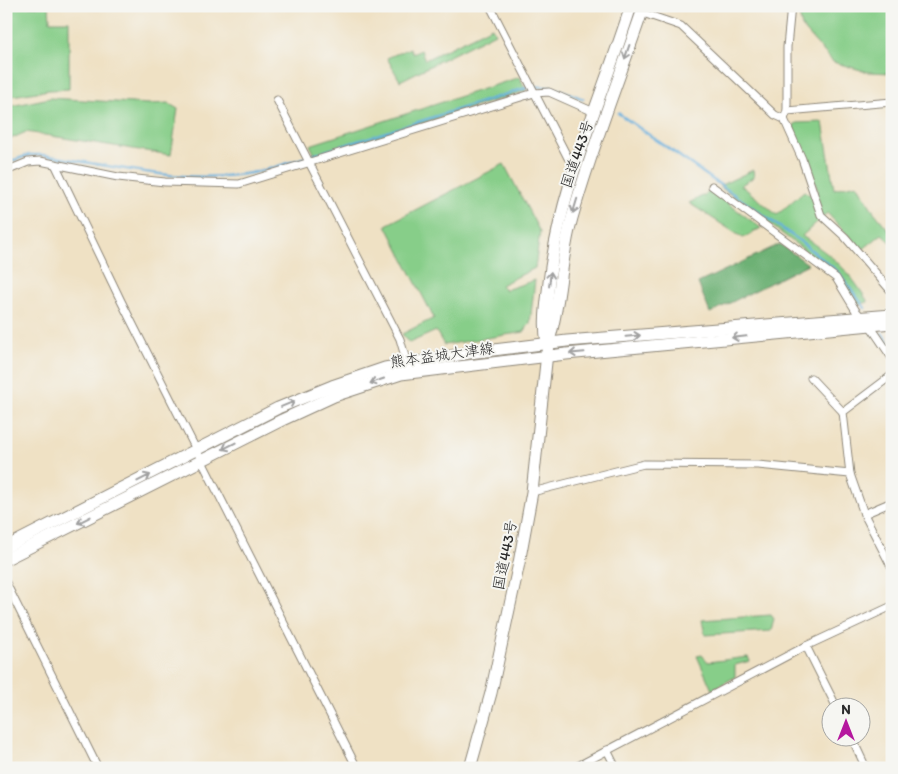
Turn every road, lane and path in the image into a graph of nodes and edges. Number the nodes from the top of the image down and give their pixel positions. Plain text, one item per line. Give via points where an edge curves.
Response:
1 (405, 6) edge
2 (434, 6) edge
3 (490, 6) edge
4 (791, 6) edge
5 (631, 7) edge
6 (643, 9) edge
7 (532, 89) junction
8 (277, 100) dead end
9 (892, 102) edge
10 (787, 110) junction
11 (594, 112) junction
12 (784, 119) junction
13 (308, 161) junction
14 (577, 161) junction
15 (56, 166) junction
16 (6, 171) edge
17 (712, 186) dead end
18 (892, 292) edge
19 (892, 315) edge
20 (864, 320) junction
21 (892, 323) edge
22 (547, 350) junction
23 (892, 358) edge
24 (408, 367) junction
25 (892, 375) edge
26 (811, 378) dead end
27 (843, 412) junction
28 (200, 455) junction
29 (850, 474) junction
30 (532, 492) junction
31 (892, 502) edge
32 (864, 514) junction
33 (6, 547) edge
34 (6, 559) edge
35 (892, 568) edge
36 (6, 583) edge
37 (892, 606) edge
38 (806, 646) junction
39 (831, 696) edge
40 (856, 746) edge
41 (607, 750) junction
42 (98, 768) edge
43 (357, 768) edge
44 (470, 768) edge
45 (574, 768) edge
46 (616, 768) edge
47 (866, 768) edge

1 - 2 street
3 - 7 street
4 - 10 street
5 - 6 street
5 - 11 main road, 国道443号
6 - 12 street via 681,26 775,115
6 -> 22 main road, 国道443号 via 571,219
7 - 11 street via 549,92
7 - 13 street
7 - 14 street via 568,158
8 - 13 street
9 - 10 street
10 - 12 street
11 - 14 main road, 国道443号
12 - 18 street via 821,215 845,237
13 - 15 street via 254,180 224,184 118,177
13 - 24 street via 400,339
22 -> 14 main road, 国道443号 via 544,327 550,272 561,214
15 - 16 street via 40,161 28,162
15 - 28 street
17 - 20 street via 836,278
19 - 20 main road, 熊本益城大津線
20 - 21 main road, 熊本益城大津線
20 - 22 main road, 熊本益城大津線
20 - 23 street
22 - 24 main road, 熊本益城大津線
22 - 30 main road, 国道443号
24 - 28 main road, 熊本益城大津線 via 385,368 278,408
25 - 27 street
26 - 27 street
27 - 29 street
33 -> 28 main road, 熊本益城大津線
28 -> 34 main road, 熊本益城大津線
28 - 43 street
29 - 30 street via 758,465 644,464
29 - 32 street
30 - 44 main road, 国道443号 via 491,693
31 - 32 street
32 - 35 street
36 - 42 street
37 - 38 street
38 - 39 street
38 - 41 street
40 - 47 street
41 - 45 street
41 - 46 street

